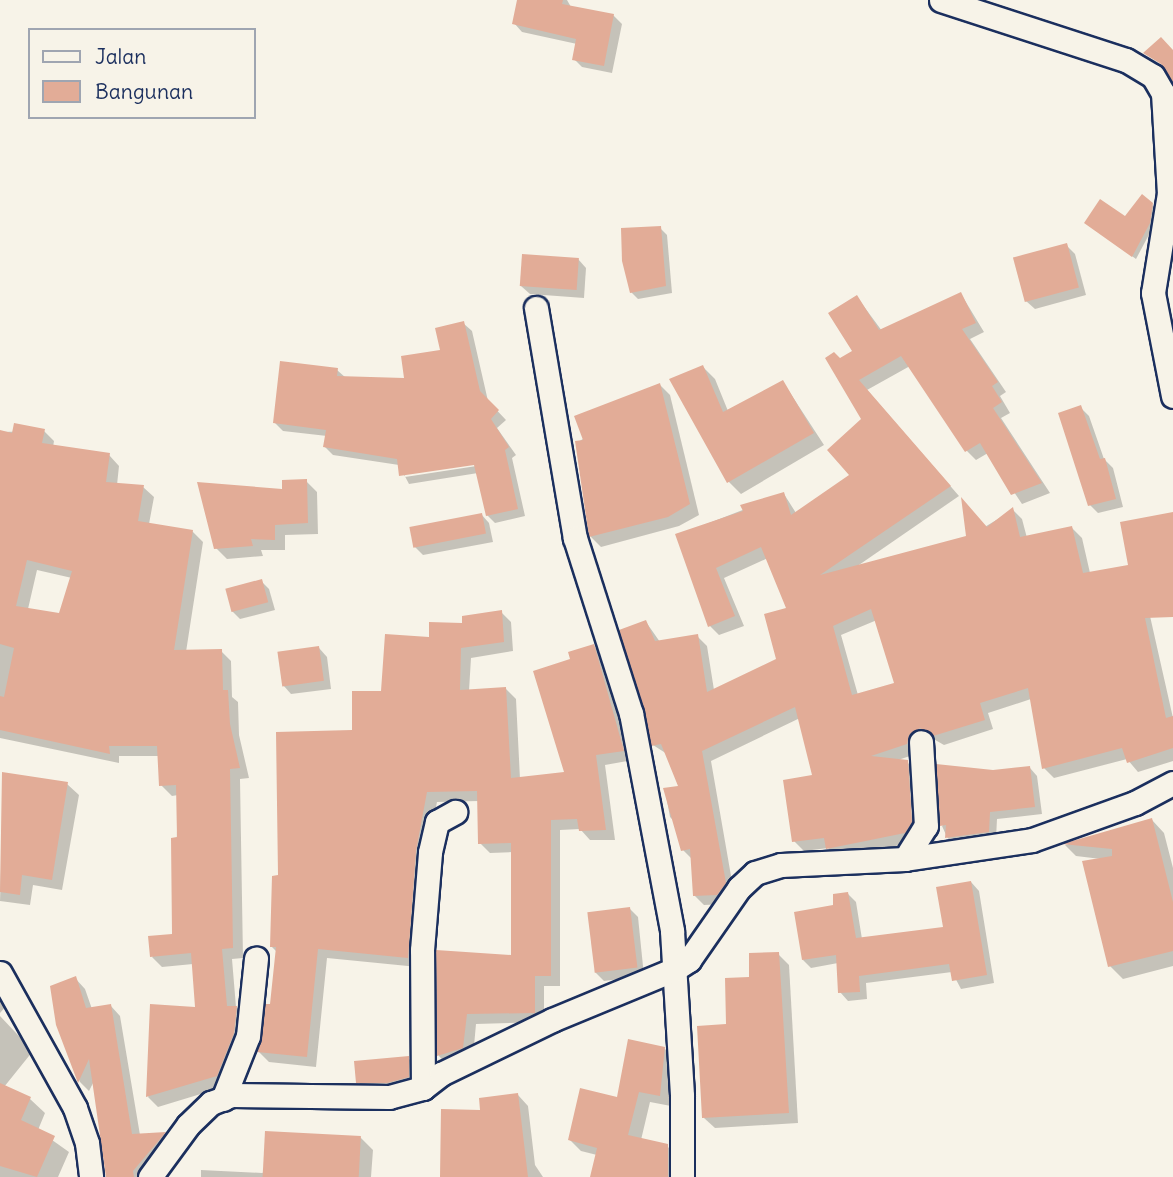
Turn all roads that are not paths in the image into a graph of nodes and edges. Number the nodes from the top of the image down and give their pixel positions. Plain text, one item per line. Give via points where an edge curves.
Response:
1 (941, 0) edge
2 (1171, 192) edge
3 (536, 308) dead end
4 (1173, 396) edge
5 (921, 742) dead end
6 (1173, 783) edge
7 (455, 812) dead end
8 (905, 859) junction
9 (256, 958) dead end
10 (676, 969) junction
11 (0, 973) edge
12 (423, 1088) junction
13 (223, 1099) junction
14 (91, 1177) edge
15 (150, 1177) edge
16 (682, 1177) edge

1 - 2 street via 1126,60 1153,76 1163,93
2 - 4 street via 1153,293
3 - 10 street via 578,547 631,713
5 - 8 street via 926,826
6 - 8 street via 1135,803 1032,840
7 - 12 street via 436,822 429,852 422,950
8 - 10 street via 781,865 755,873 739,888 689,960
9 - 13 street via 248,1036
10 - 12 street via 552,1020 441,1074
10 - 16 street
11 - 14 street via 75,1108 87,1143
12 - 13 street via 389,1097
13 - 15 street via 211,1103 188,1125

